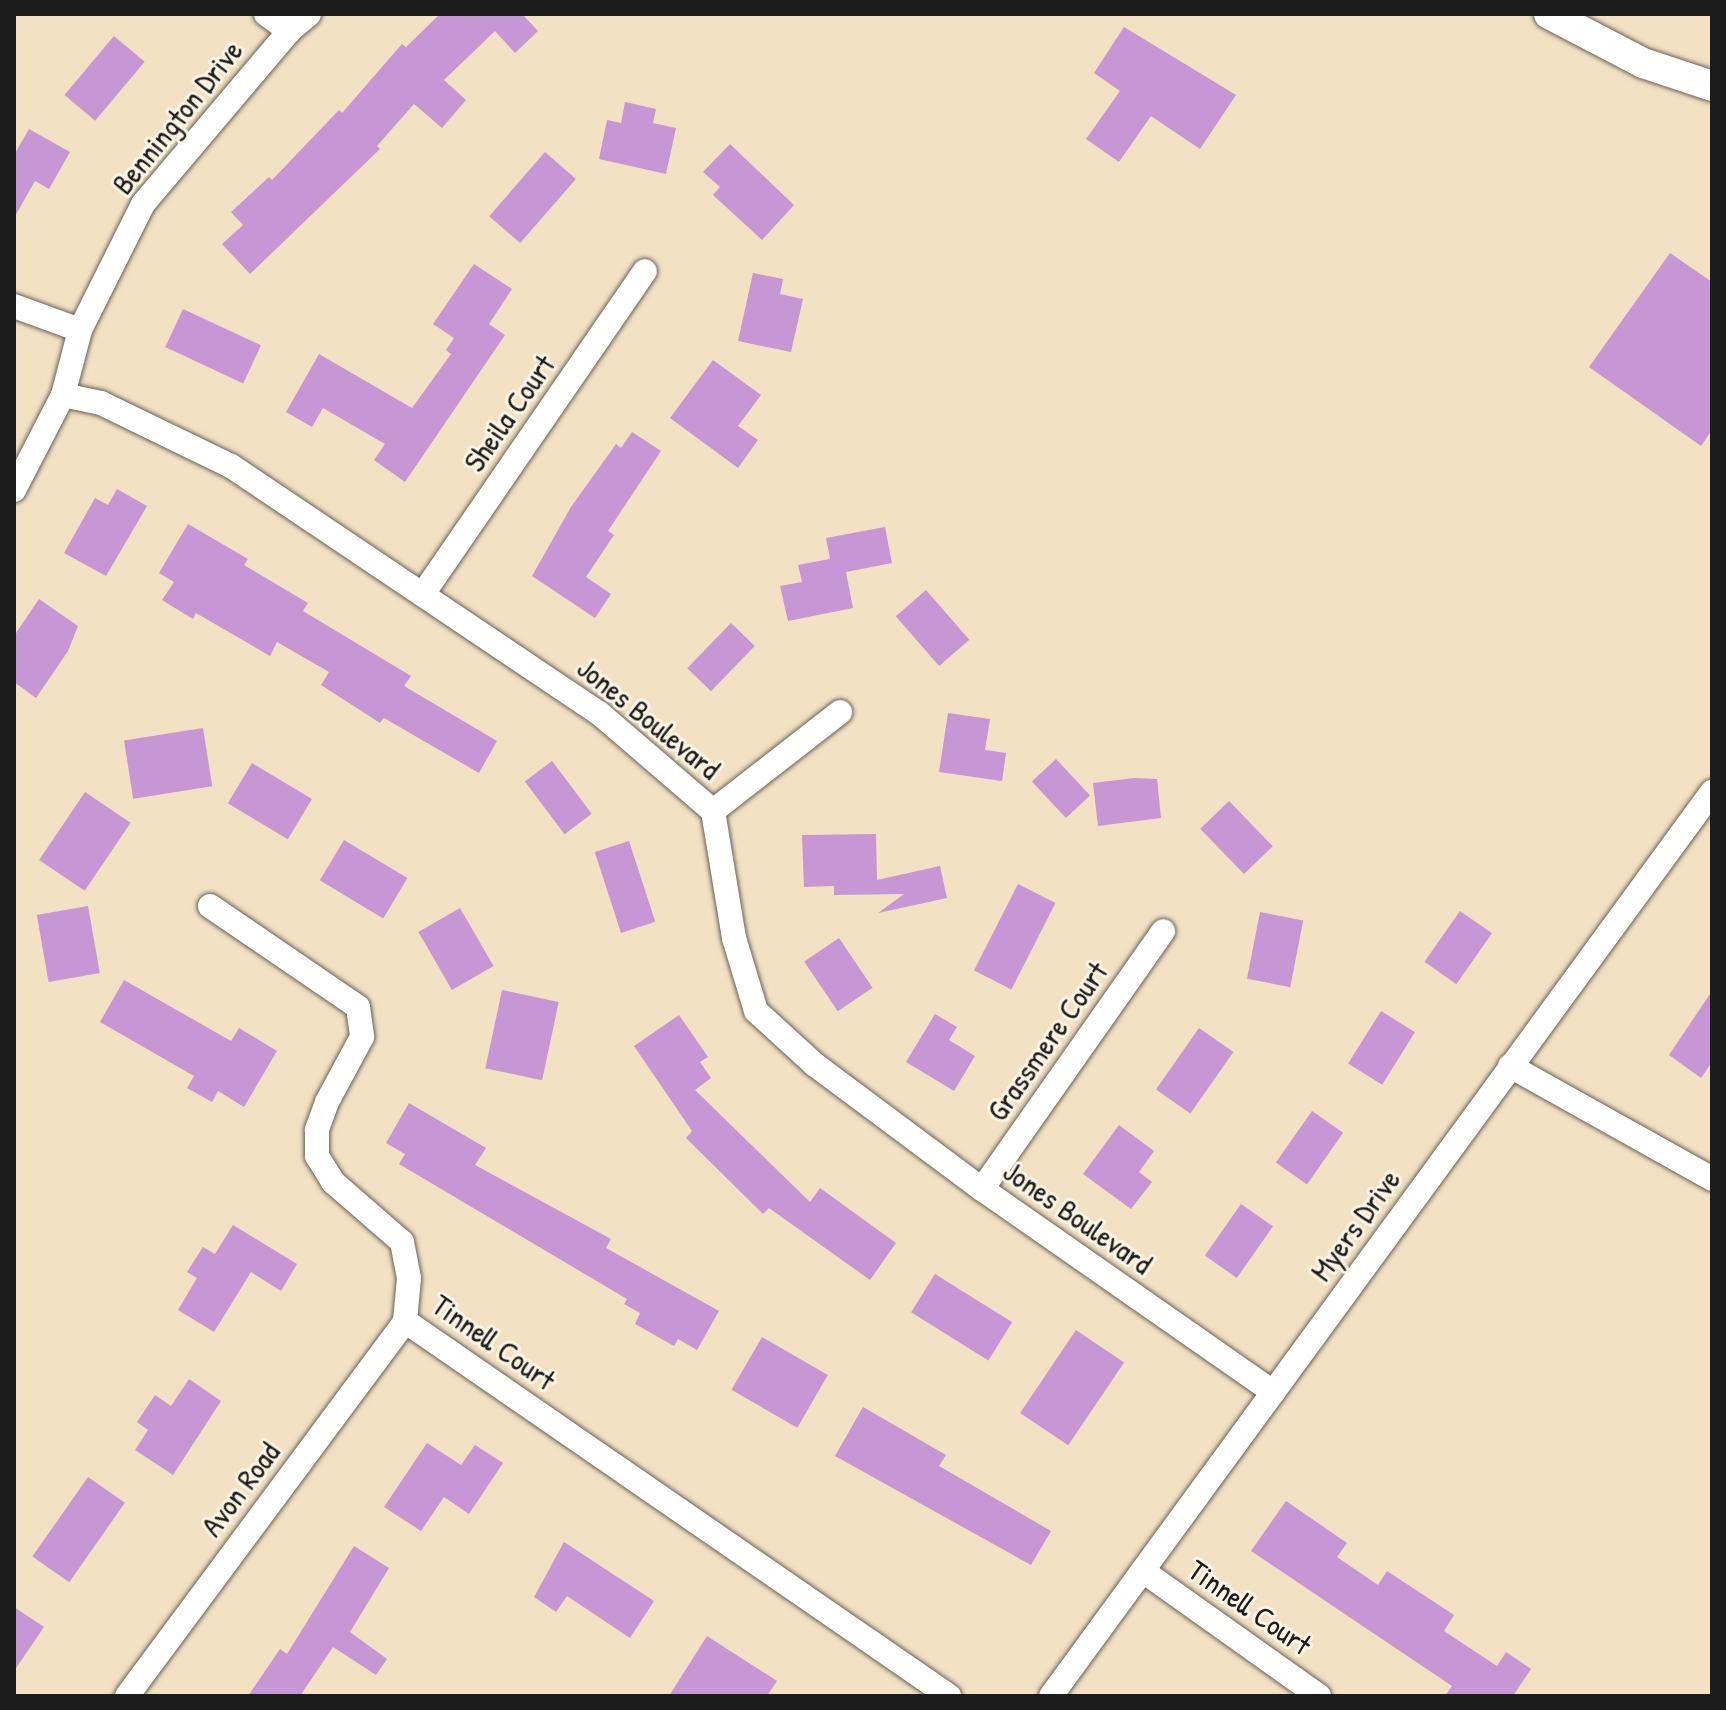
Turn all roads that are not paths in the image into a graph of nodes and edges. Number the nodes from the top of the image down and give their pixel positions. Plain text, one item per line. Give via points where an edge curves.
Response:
1 (266, 14) edge
2 (309, 14) edge
3 (1549, 14) edge
4 (289, 31) junction
5 (1712, 86) edge
6 (645, 271) dead end
7 (14, 306) edge
8 (80, 330) junction
9 (63, 395) junction
10 (14, 490) edge
11 (425, 591) junction
12 (840, 712) dead end
13 (1712, 792) edge
14 (713, 811) junction
15 (210, 906) dead end
16 (1163, 931) dead end
17 (1510, 1066) junction
18 (1712, 1179) edge
19 (982, 1189) junction
20 (405, 1321) junction
21 (1273, 1392) junction
22 (1143, 1571) junction
23 (127, 1696) edge
24 (949, 1696) edge
25 (1051, 1696) edge
26 (1319, 1696) edge

1 - 4 street
2 - 4 street, Bennington Drive
3 - 5 street via 1643,63
4 - 8 street, Bennington Drive via 143,204
6 - 11 street, Sheila Court
7 - 8 street
8 - 9 street, Bennington Drive
9 - 10 street, Bennington Drive
9 - 11 street, Jones Boulevard via 101,403 231,466
11 - 14 street, Jones Boulevard via 599,713
12 - 14 street
13 - 17 street, Myers Drive
14 - 19 street, Jones Boulevard via 734,938 756,1011 814,1064
15 - 20 street, Tinnell Court via 358,1007 362,1037 327,1102 317,1130 317,1156 333,1182 402,1242 409,1278
16 - 19 street, Grassmere Court
17 - 18 street
17 - 21 street, Myers Drive
19 - 21 street, Jones Boulevard
20 - 23 street, Avon Road
20 - 24 street, Tinnell Court
21 - 22 street, Myers Drive
22 - 25 street, Myers Drive
22 - 26 street, Tinnell Court

